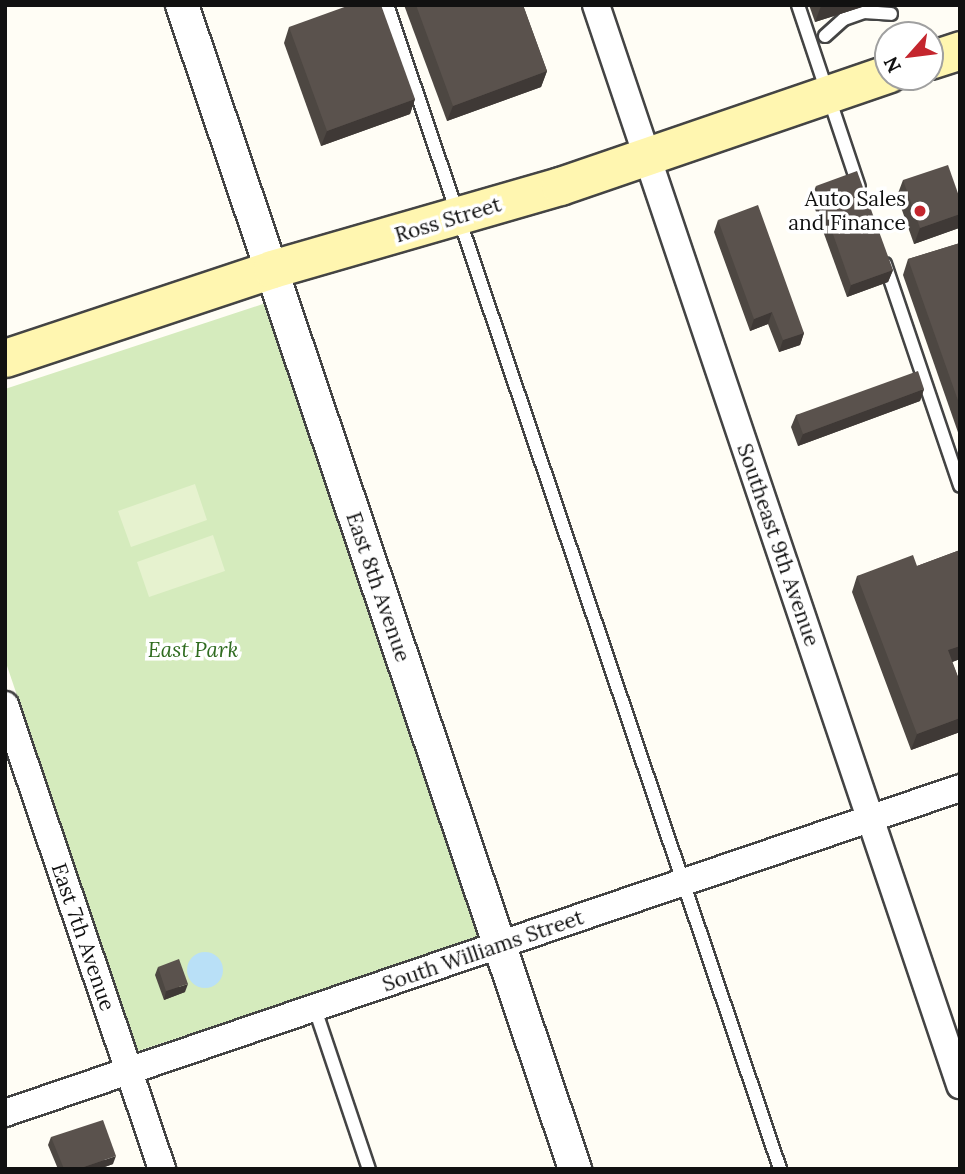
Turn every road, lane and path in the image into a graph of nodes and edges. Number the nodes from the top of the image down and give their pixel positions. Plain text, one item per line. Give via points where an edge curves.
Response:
1 (182, 5) edge
2 (387, 5) edge
3 (596, 5) edge
4 (798, 5) edge
5 (891, 14) dead end
6 (825, 36) dead end
7 (874, 79) edge
8 (828, 94) junction
9 (648, 156) junction
10 (863, 199) edge
11 (459, 216) junction
12 (881, 251) edge
13 (272, 270) junction
14 (5, 358) edge
15 (960, 486) edge
16 (5, 705) edge
17 (960, 788) edge
18 (870, 820) junction
19 (683, 883) junction
20 (499, 946) junction
21 (315, 1009) junction
22 (129, 1071) junction
23 (960, 1085) edge
24 (5, 1113) edge
25 (162, 1169) edge
26 (369, 1169) edge
27 (575, 1169) edge
28 (780, 1169) edge

1 - 13 street, East 8th Avenue
2 - 11 lane
3 - 9 street, Southeast 9th Avenue
4 - 8 lane
5 - 6 lane via 864,12 844,19
7 - 8 main road, Ross Street
8 - 9 main road, Ross Street
8 - 10 lane
9 - 11 main road, Ross Street
9 - 18 street, Southeast 9th Avenue
11 - 13 main road, Ross Street
11 - 19 lane
12 - 15 lane
13 - 14 main road, Ross Street
13 - 20 street, East 8th Avenue
16 - 22 street, East 7th Avenue
17 - 18 street, South Williams Street
18 - 19 street, South Williams Street
18 - 23 street, Southeast 9th Avenue
19 - 20 street, South Williams Street
19 - 28 lane
20 - 21 street, South Williams Street
20 - 27 street, East 8th Avenue
21 - 22 street, South Williams Street
21 - 26 lane
22 - 24 street, South Williams Street
22 - 25 street, East 7th Avenue

